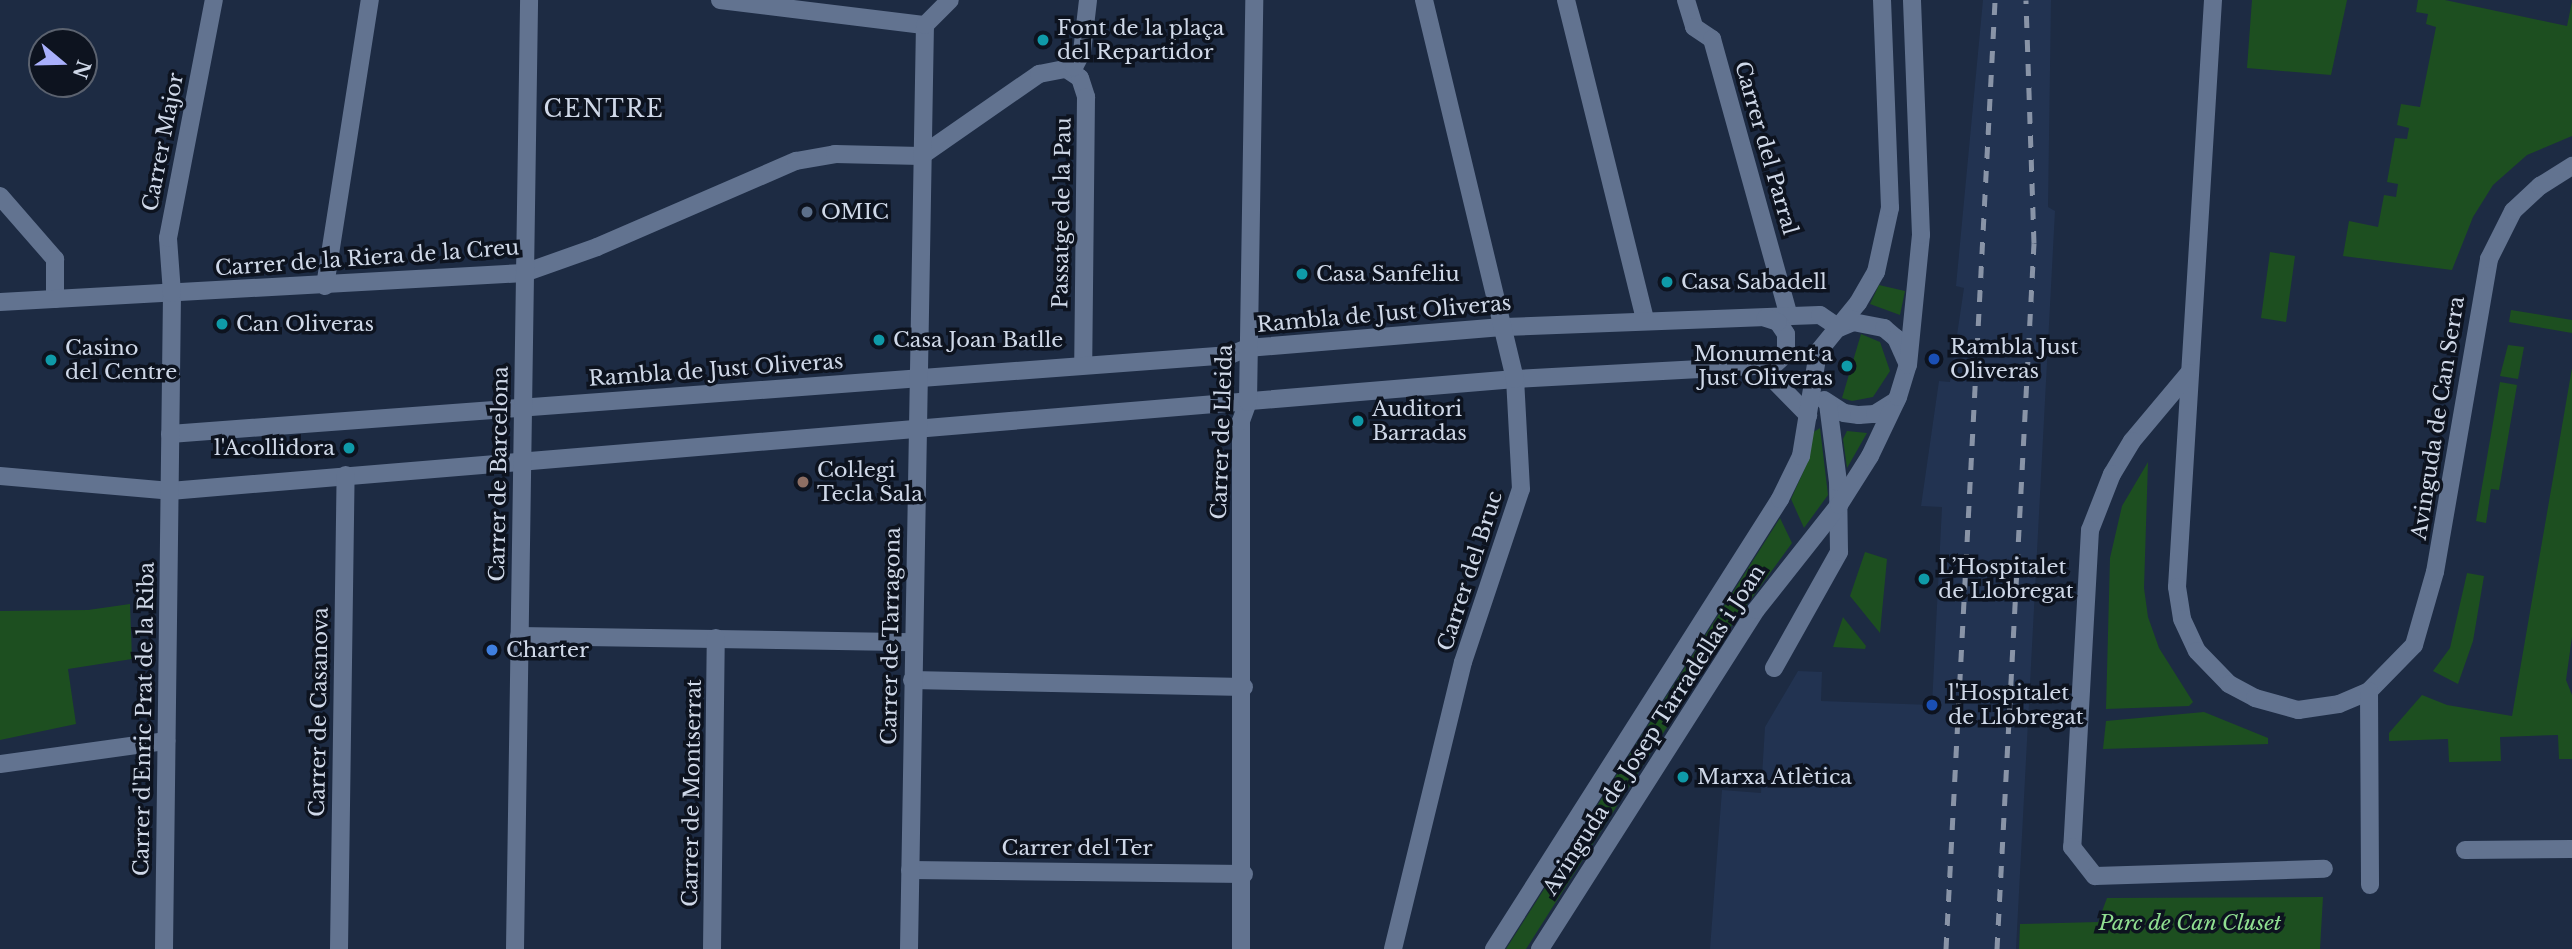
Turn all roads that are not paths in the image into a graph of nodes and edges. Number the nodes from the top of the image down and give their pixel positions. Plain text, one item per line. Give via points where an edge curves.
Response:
1 (214, 0) edge
2 (370, 0) edge
3 (528, 0) edge
4 (720, 0) edge
5 (950, 0) edge
6 (1080, 0) edge
7 (1087, 0) edge
8 (1254, 0) edge
9 (1424, 0) edge
10 (1566, 0) edge
11 (1686, 0) edge
12 (1882, 0) edge
13 (1912, 0) edge
14 (2213, 0) edge
15 (925, 25) junction
16 (1068, 70) junction
17 (921, 156) junction
18 (2572, 166) edge
19 (0, 196) edge
20 (524, 273) junction
21 (325, 286) junction
22 (172, 293) junction
23 (55, 299) junction
24 (0, 302) edge
25 (1788, 314) junction
26 (1766, 318) junction
27 (1645, 319) junction
28 (1505, 327) junction
29 (1839, 328) junction
30 (1248, 348) junction
31 (1083, 364) junction
32 (1908, 365) junction
33 (1760, 366) junction
34 (2189, 373) junction
35 (917, 378) junction
36 (1516, 379) junction
37 (1814, 382) junction
38 (1898, 397) junction
39 (1248, 402) junction
40 (1828, 404) junction
41 (523, 405) junction
42 (1808, 415) junction
43 (918, 428) junction
44 (170, 434) junction
45 (522, 461) junction
46 (346, 475) junction
47 (0, 476) edge
48 (170, 491) junction
49 (1839, 505) junction
50 (519, 636) junction
51 (716, 638) junction
52 (914, 642) junction
53 (1774, 668) dead end
54 (912, 680) junction
55 (1244, 687) junction
56 (2369, 691) junction
57 (166, 741) junction
58 (0, 764) edge
59 (2572, 849) edge
60 (2465, 850) dead end
61 (2324, 869) dead end
62 (910, 870) junction
63 (1244, 874) junction
64 (2370, 885) dead end
65 (164, 920) junction
66 (154, 949) edge
67 (164, 949) edge
68 (339, 949) edge
69 (514, 949) edge
70 (712, 949) edge
71 (909, 949) edge
72 (1241, 949) edge
73 (1393, 949) edge
74 (1494, 949) edge
75 (1540, 949) edge

1 - 22 street, Carrer Major via 168,238
2 - 21 street
3 - 20 street, Carrer de Barcelona
4 - 15 street
5 - 15 street
6 - 7 street
7 - 16 street via 1082,52
8 - 30 street, Carrer de Lleida
9 - 28 street, Carrer del Bruc
10 - 27 street
11 - 25 street, Carrer del Parral via 1694,27 1712,39
12 - 29 street, Avinguda de Josep Tarradellas i Joan via 1889,103 1887,231 1876,272
13 - 32 street, Avinguda de Josep Tarradellas i Joan via 1921,234
14 - 34 street, Avinguda de Can Serra
15 - 17 street, Carrer de Tarragona
16 - 17 street via 1039,74
16 - 31 street, Passatge de la Pau via 1080,78 1086,97
17 - 20 street, Carrer de la Riera de la Creu via 835,154 796,161 597,247
17 - 35 street, Carrer de Tarragona
18 - 56 street, Avinguda de Can Serra via 2529,194 2504,224 2494,245 2482,286 2421,631 2402,662
19 - 23 street via 55,259
20 - 21 street, Carrer de la Riera de la Creu
20 - 41 street, Carrer de Barcelona
21 - 22 street, Carrer de la Riera de la Creu
22 - 23 street, Carrer de la Riera de la Creu
22 - 44 street
23 - 24 street, Carrer de la Riera de la Creu
25 - 26 street, Rambla de Just Oliveras
25 - 29 street, Rambla de Just Oliveras via 1820,315
26 - 27 street, Rambla de Just Oliveras
26 - 33 street via 1783,327 1787,344 1779,362
27 - 28 street, Rambla de Just Oliveras
28 - 30 street, Rambla de Just Oliveras
28 - 36 street, Carrer del Bruc
29 - 32 street via 1853,322 1884,328 1896,338
29 - 37 street, Avinguda de Josep Tarradellas i Joan via 1818,352
30 - 31 street, Rambla de Just Oliveras via 1230,355
30 - 39 street, Carrer de Lleida
31 - 35 street, Rambla de Just Oliveras
32 - 38 street, Avinguda de Josep Tarradellas i Joan
33 - 36 street
33 - 42 street
34 - 56 street, Avinguda de Can Serra via 2176,570 2179,606 2188,635 2229,684 2270,703 2298,710 2324,709
34 - 61 street via 2132,441 2112,474 2090,530 2072,846 2095,876
35 - 41 street, Rambla de Just Oliveras
35 - 43 street, Carrer de Tarragona
36 - 39 street
36 - 73 street, Carrer del Bruc via 1521,489 1463,662
37 - 40 street
37 - 42 street, Avinguda de Josep Tarradellas i Joan
38 - 40 street via 1891,407 1867,415 1844,413
38 - 49 street, Avinguda de Josep Tarradellas i Joan via 1871,456
39 - 43 street
39 - 55 street, Carrer de Lleida via 1241,421
40 - 49 street
41 - 44 street, Rambla de Just Oliveras
41 - 45 street, Carrer de Barcelona
42 - 74 street, Avinguda de Josep Tarradellas i Joan via 1801,456 1780,499
43 - 45 street
43 - 52 street, Carrer de Tarragona
44 - 48 street
45 - 46 street
45 - 50 street, Carrer de Barcelona
46 - 48 street
46 - 68 street, Carrer de Casanova
47 - 48 street
48 - 57 street, Carrer d'Enric Prat de la Riba
49 - 53 street via 1836,565
49 - 75 street, Avinguda de Josep Tarradellas i Joan via 1756,610
50 - 51 street
50 - 69 street, Carrer de Barcelona
51 - 52 street
51 - 70 street, Carrer de Montserrat
52 - 54 street, Carrer de Tarragona
54 - 55 street
54 - 62 street, Carrer de Tarragona
55 - 63 street, Carrer de Lleida
56 - 64 street
57 - 58 street
57 - 65 street, Carrer d'Enric Prat de la Riba
59 - 60 street
62 - 63 street, Carrer del Ter
62 - 71 street, Carrer de Tarragona
63 - 72 street, Carrer de Lleida
65 - 66 street
65 - 67 street, Carrer d'Enric Prat de la Riba

